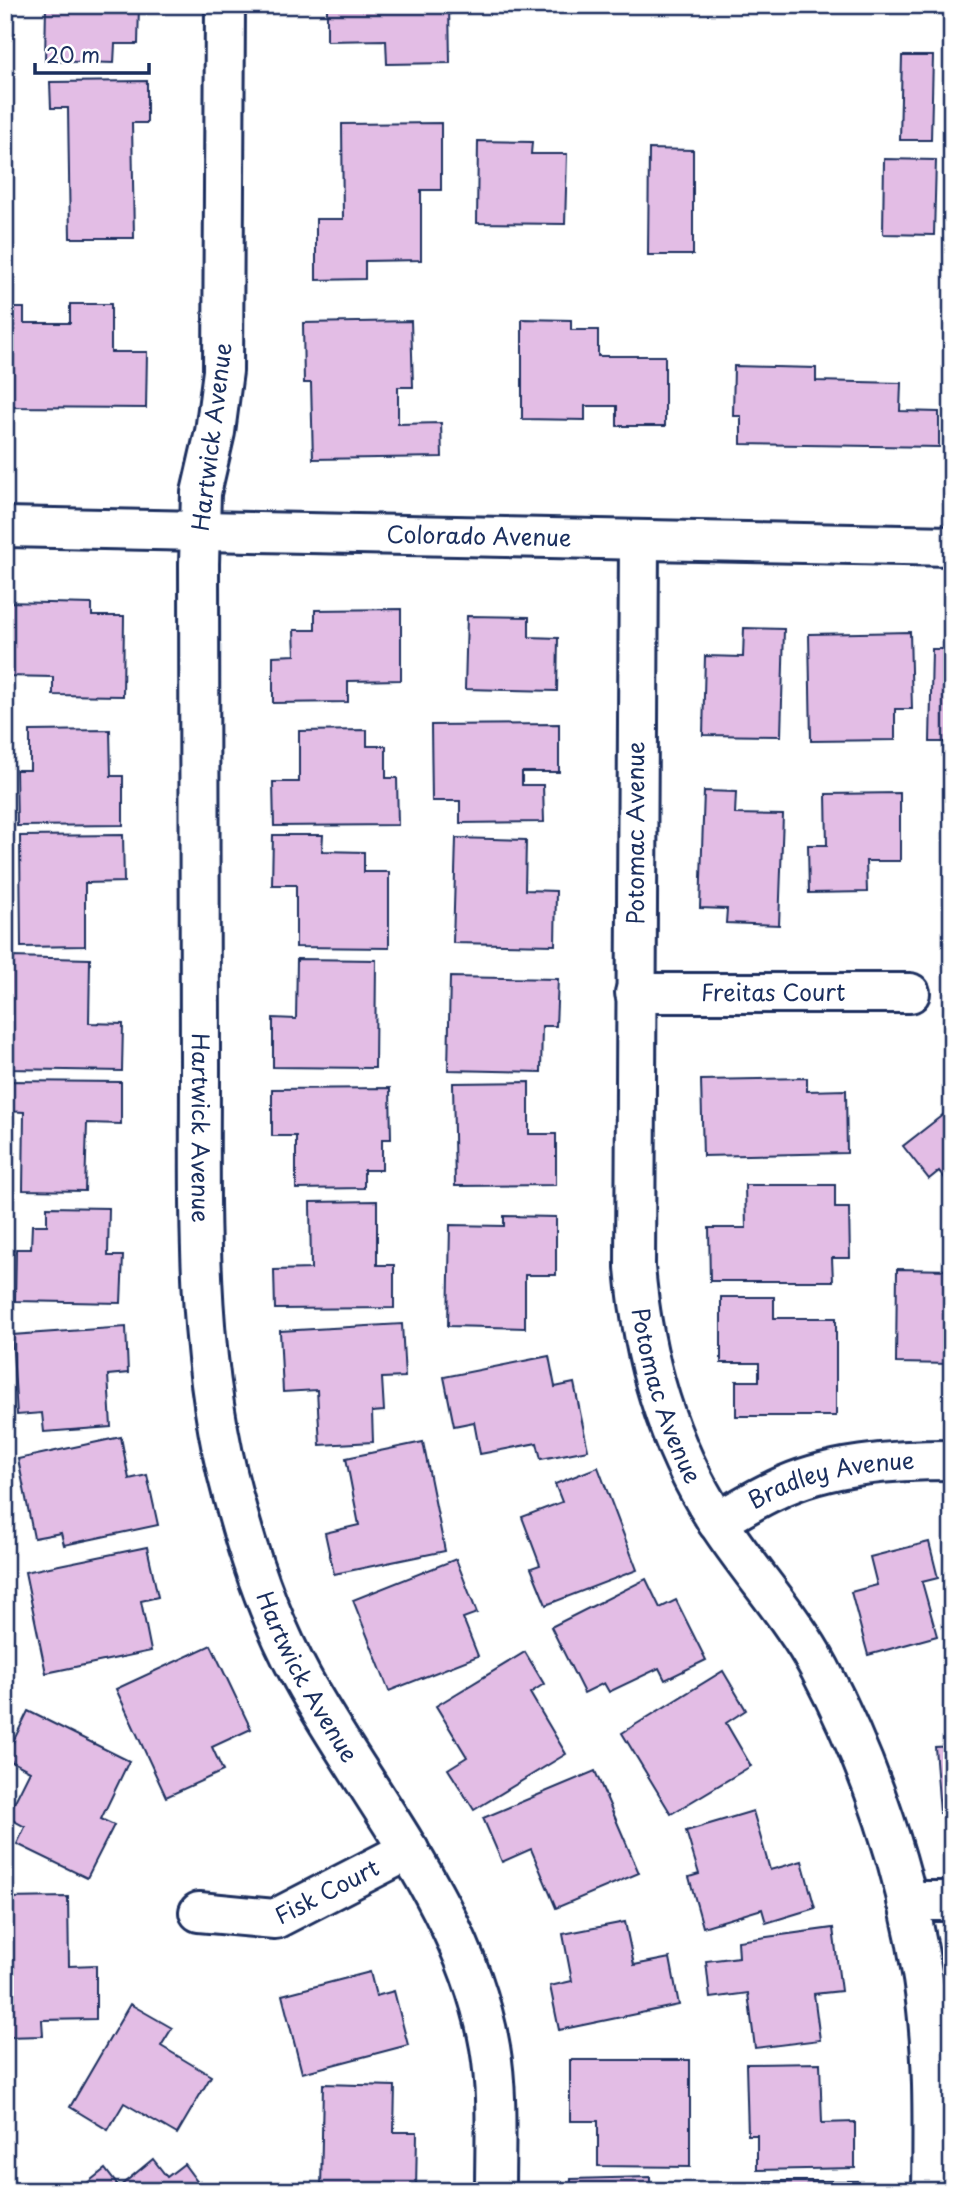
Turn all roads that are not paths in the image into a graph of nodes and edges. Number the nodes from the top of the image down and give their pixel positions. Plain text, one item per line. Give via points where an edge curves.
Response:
1 (225, 5) edge
2 (5, 527) edge
3 (199, 531) junction
4 (639, 542) junction
5 (952, 546) edge
6 (635, 993) junction
7 (910, 993) dead end
8 (952, 1461) edge
9 (717, 1522) junction
10 (409, 1850) junction
11 (907, 1901) junction
12 (952, 1901) edge
13 (199, 1912) dead end
14 (495, 2191) edge
15 (932, 2191) edge

1 - 3 street, Hartwick Avenue via 223,360
2 - 3 street, Colorado Avenue
3 - 4 street, Colorado Avenue
3 - 10 street, Hartwick Avenue via 200,1178 206,1359 216,1428 233,1497 274,1620 302,1678
4 - 5 street, Colorado Avenue
4 - 6 street, Potomac Avenue
6 - 7 street, Freitas Court
6 - 9 street, Potomac Avenue via 639,1317 668,1429
8 - 9 street, Bradley Avenue via 881,1464 816,1476 777,1489
9 - 11 street, Potomac Avenue via 819,1667 862,1757
10 - 13 street, Fisk Court via 275,1919
10 - 14 street, Hartwick Avenue via 461,1950 490,2045
11 - 12 street
11 - 15 street, Potomac Avenue via 930,2045

